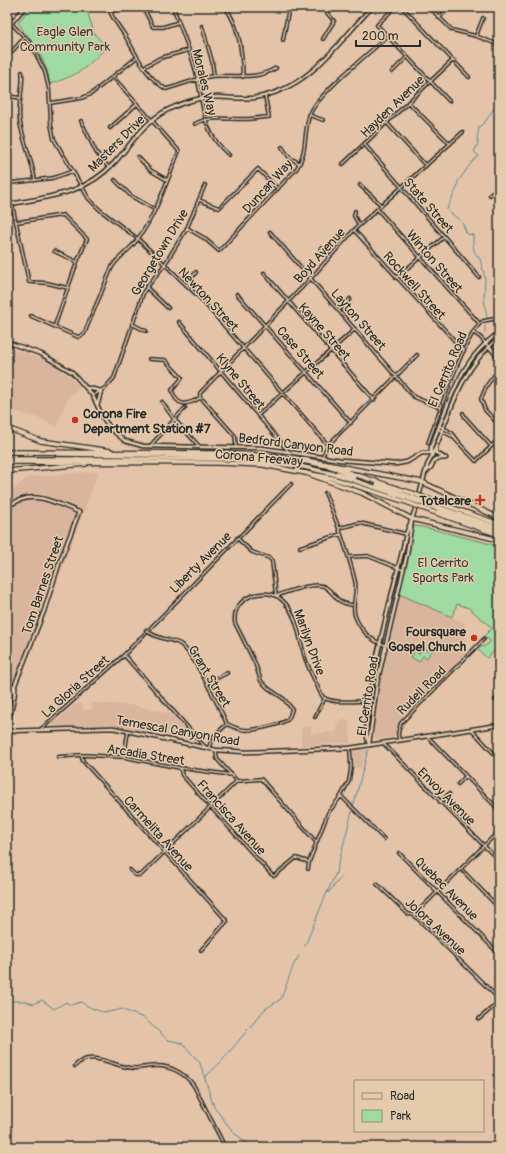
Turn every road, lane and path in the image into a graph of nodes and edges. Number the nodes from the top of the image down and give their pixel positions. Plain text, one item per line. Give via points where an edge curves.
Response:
1 (25, 7) edge
2 (108, 7) edge
3 (124, 7) edge
4 (143, 7) edge
5 (173, 7) edge
6 (225, 7) edge
7 (288, 7) edge
8 (322, 7) edge
9 (372, 7) edge
10 (395, 7) edge
11 (402, 7) edge
12 (429, 7) edge
13 (450, 7) edge
14 (110, 13) junction
15 (439, 18) junction
16 (483, 18) dead end
17 (178, 22) junction
18 (11, 23) junction
19 (202, 26) dead end
20 (7, 28) edge
21 (388, 36) junction
22 (476, 36) junction
23 (25, 37) junction
24 (323, 39) dead end
25 (283, 40) dead end
26 (499, 45) edge
27 (189, 50) junction
28 (7, 57) edge
29 (407, 57) junction
30 (136, 58) junction
31 (453, 60) junction
32 (144, 67) junction
33 (276, 68) dead end
34 (22, 72) dead end
35 (392, 72) dead end
36 (214, 76) junction
37 (113, 77) junction
38 (469, 77) dead end
39 (243, 78) junction
40 (198, 79) junction
41 (430, 81) junction
42 (7, 96) edge
43 (265, 96) junction
44 (21, 98) junction
45 (202, 99) junction
46 (408, 102) junction
47 (448, 102) dead end
48 (50, 103) junction
49 (137, 104) junction
50 (310, 115) junction
51 (205, 120) junction
52 (324, 120) dead end
53 (81, 121) dead end
54 (151, 121) junction
55 (387, 122) junction
56 (195, 124) dead end
57 (110, 128) dead end
58 (463, 132) dead end
59 (450, 144) junction
60 (365, 145) junction
61 (282, 147) dead end
62 (229, 155) dead end
63 (138, 157) dead end
64 (300, 164) junction
65 (343, 164) dead end
66 (426, 166) junction
67 (109, 168) junction
68 (73, 170) junction
69 (35, 180) junction
70 (115, 180) dead end
71 (167, 180) junction
72 (7, 181) edge
73 (205, 185) dead end
74 (360, 185) dead end
75 (499, 186) edge
76 (82, 188) junction
77 (402, 188) junction
78 (278, 189) junction
79 (490, 195) dead end
80 (199, 200) junction
81 (7, 204) edge
82 (12, 204) junction
83 (381, 205) junction
84 (154, 209) junction
85 (377, 209) junction
86 (355, 211) dead end
87 (17, 222) junction
88 (360, 225) junction
89 (187, 228) junction
90 (354, 230) junction
91 (270, 232) dead end
92 (444, 237) junction
93 (138, 239) junction
94 (321, 248) dead end
95 (54, 251) dead end
96 (330, 257) junction
97 (420, 257) junction
98 (77, 262) junction
99 (165, 264) junction
100 (196, 272) dead end
101 (264, 273) dead end
102 (479, 277) dead end
103 (311, 278) junction
104 (396, 278) junction
105 (187, 285) junction
106 (146, 287) junction
107 (68, 288) junction
108 (237, 294) dead end
109 (350, 299) dead end
110 (288, 302) junction
111 (168, 308) dead end
112 (339, 310) junction
113 (31, 316) dead end
114 (499, 318) edge
115 (179, 322) dead end
116 (479, 323) junction
117 (132, 324) junction
118 (55, 325) junction
119 (266, 326) junction
120 (355, 329) junction
121 (146, 331) dead end
122 (473, 332) junction
123 (499, 333) edge
124 (499, 338) edge
125 (7, 342) edge
126 (486, 343) junction
127 (489, 346) junction
128 (242, 348) junction
129 (331, 351) junction
130 (464, 351) junction
131 (499, 354) edge
132 (417, 355) dead end
133 (499, 358) edge
134 (149, 359) dead end
135 (499, 369) edge
136 (221, 371) junction
137 (306, 372) junction
138 (396, 375) junction
139 (86, 387) junction
140 (101, 391) junction
141 (282, 393) junction
142 (93, 396) junction
143 (200, 398) junction
144 (374, 400) junction
145 (162, 402) dead end
146 (98, 404) junction
147 (185, 408) dead end
148 (441, 408) junction
149 (463, 413) dead end
150 (258, 414) junction
151 (174, 419) junction
152 (351, 423) junction
153 (499, 425) edge
154 (7, 428) edge
155 (439, 428) junction
156 (443, 429) junction
157 (499, 439) edge
158 (428, 443) dead end
159 (150, 446) junction
160 (199, 446) junction
161 (236, 446) junction
162 (328, 446) junction
163 (491, 446) junction
164 (436, 447) junction
165 (7, 452) edge
166 (36, 452) junction
167 (114, 452) junction
168 (289, 452) junction
169 (432, 453) junction
170 (322, 457) junction
171 (7, 459) edge
172 (297, 460) junction
173 (7, 462) edge
174 (109, 462) junction
175 (7, 471) edge
176 (303, 471) junction
177 (425, 473) junction
178 (422, 482) junction
179 (291, 484) dead end
180 (325, 494) dead end
181 (410, 499) junction
182 (424, 503) junction
183 (7, 507) edge
184 (499, 518) edge
185 (412, 519) junction
186 (499, 526) edge
187 (339, 528) junction
188 (499, 532) edge
189 (341, 534) junction
190 (406, 534) junction
191 (499, 535) edge
192 (237, 538) junction
193 (499, 540) edge
194 (300, 547) dead end
195 (349, 558) junction
196 (399, 569) junction
197 (404, 570) junction
198 (276, 596) junction
199 (352, 605) junction
200 (146, 630) junction
201 (484, 640) dead end
202 (381, 643) junction
203 (385, 645) junction
204 (124, 655) junction
205 (227, 673) dead end
206 (207, 683) junction
207 (7, 684) edge
208 (15, 687) junction
209 (325, 698) junction
210 (499, 699) edge
211 (369, 700) junction
212 (495, 700) dead end
213 (374, 701) junction
214 (7, 705) edge
215 (315, 718) dead end
216 (226, 724) junction
217 (499, 724) edge
218 (7, 728) edge
219 (471, 729) junction
220 (39, 730) junction
221 (128, 730) junction
222 (7, 731) edge
223 (427, 736) junction
224 (398, 740) junction
225 (383, 742) junction
226 (369, 744) junction
227 (207, 747) junction
228 (350, 748) junction
229 (216, 750) junction
230 (81, 755) junction
231 (58, 757) dead end
232 (124, 757) junction
233 (499, 759) edge
234 (180, 768) junction
235 (232, 775) junction
236 (466, 776) junction
237 (237, 781) junction
238 (458, 784) dead end
239 (449, 794) dead end
240 (341, 796) junction
241 (440, 802) junction
242 (212, 807) junction
243 (499, 810) edge
244 (499, 831) edge
245 (384, 839) dead end
246 (317, 842) junction
247 (484, 846) junction
248 (165, 852) junction
249 (399, 853) dead end
250 (499, 861) edge
251 (309, 862) junction
252 (308, 869) dead end
253 (461, 869) junction
254 (130, 870) dead end
255 (378, 884) dead end
256 (438, 892) junction
257 (499, 908) edge
258 (414, 914) junction
259 (201, 950) dead end
260 (499, 954) edge
261 (499, 1000) edge
262 (479, 1019) dead end
263 (75, 1066) dead end
264 (225, 1147) edge

1 - 18 main road
2 - 14 street
3 - 14 street
4 - 17 street via 153,27
5 - 17 street, Morales Way
6 - 39 street via 232,18 241,49
7 - 25 street
8 - 24 street via 334,21
9 - 43 main road, Masters Drive via 311,73 292,86
10 - 21 street via 377,25
11 - 31 street
12 - 15 street
13 - 15 street
14 - 30 street
15 - 22 street via 447,27 458,33
16 - 22 street
17 - 27 street, Morales Way
18 - 20 main road
18 - 23 street, Newton Street
19 - 36 street
21 - 29 street
21 - 50 street, Duncan Way via 322,97
22 - 26 street
23 - 28 street
23 - 48 street, Newton Street via 36,52 45,72
27 - 32 street via 160,58
27 - 40 street, Morales Way
29 - 35 street
29 - 41 street
30 - 32 street
30 - 37 street
31 - 38 street
31 - 41 street, Hayden Avenue
32 - 40 street via 166,89
33 - 39 street via 267,74
34 - 44 street
36 - 39 street
36 - 40 street
37 - 48 street via 99,89 82,98
37 - 49 street
40 - 45 street, Morales Way
41 - 46 street, Hayden Avenue
41 - 47 street
42 - 44 street
43 - 45 main road, Masters Drive
43 - 51 street via 269,117
44 - 69 street via 20,121
45 - 51 street, Morales Way
45 - 54 main road, Masters Drive via 178,105
46 - 55 street, Hayden Avenue
46 - 59 street
48 - 68 street, Newton Street via 54,139
49 - 54 street
49 - 57 street
50 - 52 street
50 - 64 street, Duncan Way
51 - 56 street
51 - 62 street, Morales Way via 211,136
53 - 67 street via 96,152
54 - 67 main road, Masters Drive
54 - 71 street via 179,151
55 - 60 street, Hayden Avenue
55 - 66 street
58 - 59 street, Boyd Avenue
59 - 66 street, Boyd Avenue
60 - 65 street, Hayden Avenue
60 - 77 street, State Street
61 - 64 street via 289,157
63 - 71 street via 150,170
64 - 78 street, Duncan Way
66 - 77 street, Boyd Avenue
67 - 76 main road, Masters Drive
68 - 69 street via 54,178
68 - 76 street, Newton Street
69 - 72 street via 11,183
70 - 84 street via 131,196
71 - 84 street
73 - 80 street, Georgetown Drive
74 - 83 street
75 - 79 street
76 - 82 main road, Masters Drive via 55,197
76 - 93 street, Newton Street via 96,207
77 - 83 street, Boyd Avenue
77 - 92 street, State Street
78 - 80 street via 258,169 219,208
78 - 89 street, Duncan Way via 219,251
80 - 89 street, Georgetown Drive
81 - 82 main road, Masters Drive
82 - 87 street
83 - 85 street, Boyd Avenue
84 - 93 street
85 - 88 street, Boyd Avenue
85 - 97 street, Winton Street
86 - 88 street via 354,216
87 - 98 street via 63,215 87,239
87 - 107 street via 29,282
88 - 90 street, Boyd Avenue
89 - 99 street, Georgetown Drive
90 - 96 street, Boyd Avenue
90 - 104 street, Rockwell Street
91 - 103 street, Layton Street
92 - 97 street
92 - 102 street, State Street
93 - 99 street, Newton Street
93 - 118 street via 112,267 84,334 78,337
94 - 96 street
95 - 98 street
96 - 103 street, Boyd Avenue
97 - 104 street
97 - 116 street, Winton Street
98 - 107 street
99 - 105 street, Newton Street
99 - 106 street, Georgetown Drive
100 - 105 street
101 - 110 street, Kayne Street
103 - 110 street, Boyd Avenue
103 - 112 street, Layton Street
104 - 130 street, Rockwell Street
105 - 128 street, Newton Street
106 - 111 street
106 - 117 street, Georgetown Drive
107 - 118 street
108 - 119 street, Case Street
109 - 112 street
110 - 119 street, Boyd Avenue
110 - 129 street, Kayne Street
112 - 120 street, Layton Street
113 - 118 street
114 - 116 street, El Cerrito Road
115 - 136 street, Klyne Street
116 - 122 street, El Cerrito Road
117 - 121 street
117 - 140 street, Georgetown Drive via 114,378
119 - 128 street, Boyd Avenue
119 - 137 street, Case Street
120 - 129 street
120 - 138 street, Layton Street
122 - 126 street
122 - 130 street, El Cerrito Road
123 - 126 main road
124 - 127 main road
125 - 139 main road, Bedford Canyon Road via 58,362
126 - 127 street
126 - 155 main road via 472,357 464,370
127 - 131 street
127 - 133 street
127 - 156 main road via 467,374
128 - 136 street, Boyd Avenue
128 - 141 street, Newton Street
129 - 137 street
129 - 144 street, Kayne Street
130 - 148 street, El Cerrito Road
132 - 138 street
134 - 143 street via 165,360 182,378 172,390 178,401 188,404
135 - 153 street via 487,385 481,399 485,410
136 - 143 street, Boyd Avenue via 200,393
136 - 150 street, Klyne Street
137 - 141 street
137 - 152 street, Case Street
138 - 144 street
138 - 148 street, Layton Street via 416,398
139 - 140 main road
139 - 142 main road, Bedford Canyon Road
140 - 142 street, Georgetown Drive
140 - 146 main road
141 - 150 street
141 - 162 street, Newton Street
142 - 146 main road, Bedford Canyon Road
143 - 161 street via 235,436
144 - 152 street
145 - 151 street
146 - 159 main road, Bedford Canyon Road via 106,423 120,437 130,443
147 - 151 street
148 - 158 street, El Cerrito Road
149 - 163 street
150 - 168 street, Klyne Street
151 - 159 street
151 - 160 street
152 - 162 street
154 - 167 highway via 41,441 106,448
155 - 156 street
155 - 169 main road via 431,447
156 - 163 street via 455,435 476,461
156 - 164 main road
157 - 163 street
159 - 160 main road, Bedford Canyon Road
160 - 161 main road, Bedford Canyon Road
161 - 168 main road, Bedford Canyon Road
162 - 170 street
164 - 169 main road
164 - 177 main road via 436,453 446,458 435,459
165 - 166 highway, Corona Freeway
166 - 167 highway, Corona Freeway
166 - 181 highway via 236,456 264,459 345,474
167 - 172 highway, Corona Freeway via 233,453
168 - 170 main road, Bedford Canyon Road
169 - 170 main road, Bedford Canyon Road via 422,453 401,464
169 - 177 main road, El Cerrito Road
171 - 181 highway via 219,459 263,462 304,467 338,475
172 - 178 highway via 304,458
172 - 181 highway, Corona Freeway via 347,472
173 - 174 highway, Corona Freeway
174 - 175 highway
174 - 176 highway, Corona Freeway via 243,463
176 - 181 highway, Corona Freeway
176 - 185 highway via 362,493
177 - 178 main road, El Cerrito Road
178 - 184 highway
178 - 185 main road, El Cerrito Road
179 - 192 street, Liberty Avenue
180 - 187 street
181 - 182 highway, Corona Freeway, bridge
181 - 182 highway, Corona Freeway, bridge
182 - 186 highway
182 - 186 highway, Corona Freeway via 461,511
182 - 188 highway
182 - 191 highway, Corona Freeway
183 - 208 main road, Tom Barnes Street via 23,498 35,496 79,512
185 - 190 main road, El Cerrito Road
185 - 193 highway
185 - 197 main road, El Cerrito Road
187 - 189 street
187 - 190 street via 360,523
189 - 194 street
189 - 195 street
190 - 196 main road, El Cerrito Road
192 - 198 street via 252,552 272,561
192 - 200 street, Liberty Avenue
195 - 196 street via 368,556
195 - 199 street via 357,595
196 - 197 street
196 - 202 main road, El Cerrito Road
197 - 203 main road, El Cerrito Road
198 - 199 street via 316,584 324,586 341,603
198 - 209 street, Marilyn Drive via 292,613 307,662
198 - 216 street via 262,594 248,598 238,605 234,616 261,681 290,705 290,717 282,722 249,730
199 - 202 street via 363,630 373,641
200 - 204 street, Liberty Avenue
200 - 206 street, Grant Street via 155,637 181,645
201 - 224 street, Rudell Road via 401,723
202 - 203 street
202 - 211 main road, El Cerrito Road
203 - 213 main road, El Cerrito Road
204 - 220 street, La Gloria Street
204 - 227 street
205 - 206 street
206 - 216 street, Grant Street
207 - 208 main road
208 - 214 main road, Tom Barnes Street
208 - 218 main road, Tom Barnes Street
209 - 211 street via 338,701
209 - 215 street
210 - 212 street
211 - 213 street
211 - 226 main road, El Cerrito Road
213 - 226 main road, El Cerrito Road
216 - 227 street, Grant Street
217 - 219 main road, Temescal Canyon Road
219 - 223 main road, Temescal Canyon Road
219 - 233 street
220 - 221 main road, Temescal Canyon Road
220 - 222 main road, Temescal Canyon Road
221 - 227 main road, Temescal Canyon Road
221 - 232 street
223 - 224 main road, Temescal Canyon Road
223 - 236 street
224 - 225 main road, Temescal Canyon Road
225 - 226 main road, Temescal Canyon Road
225 - 241 street, Envoy Avenue
226 - 228 main road, Temescal Canyon Road
227 - 229 main road, Temescal Canyon Road
228 - 229 main road, Temescal Canyon Road via 246,752
228 - 240 street via 350,774
229 - 235 street via 217,759
230 - 231 street, Arcadia Street
230 - 232 street, Arcadia Street
230 - 248 street, Carmelita Avenue via 83,761
232 - 234 street, Arcadia Street
234 - 235 street, Arcadia Street
234 - 242 street, Francisca Avenue via 182,775
235 - 237 street
236 - 238 street
236 - 243 street
237 - 242 street
237 - 246 street via 262,778
239 - 241 street
240 - 245 street
240 - 246 street via 328,813
241 - 247 street, Envoy Avenue
242 - 248 street
242 - 251 street, Francisca Avenue via 274,876 296,858
244 - 247 street
246 - 251 street
247 - 250 street, Envoy Avenue
247 - 253 street
248 - 254 street via 141,875 135,875
248 - 259 street, Carmelita Avenue via 227,921
249 - 256 street, Quebec Avenue
251 - 252 street
253 - 256 street
253 - 257 street
255 - 258 street, Jolora Avenue via 408,914
256 - 258 street
256 - 260 street, Quebec Avenue
258 - 261 street, Jolora Avenue
261 - 262 street
263 - 264 street via 92,1058 134,1068 166,1066 180,1073 194,1086

